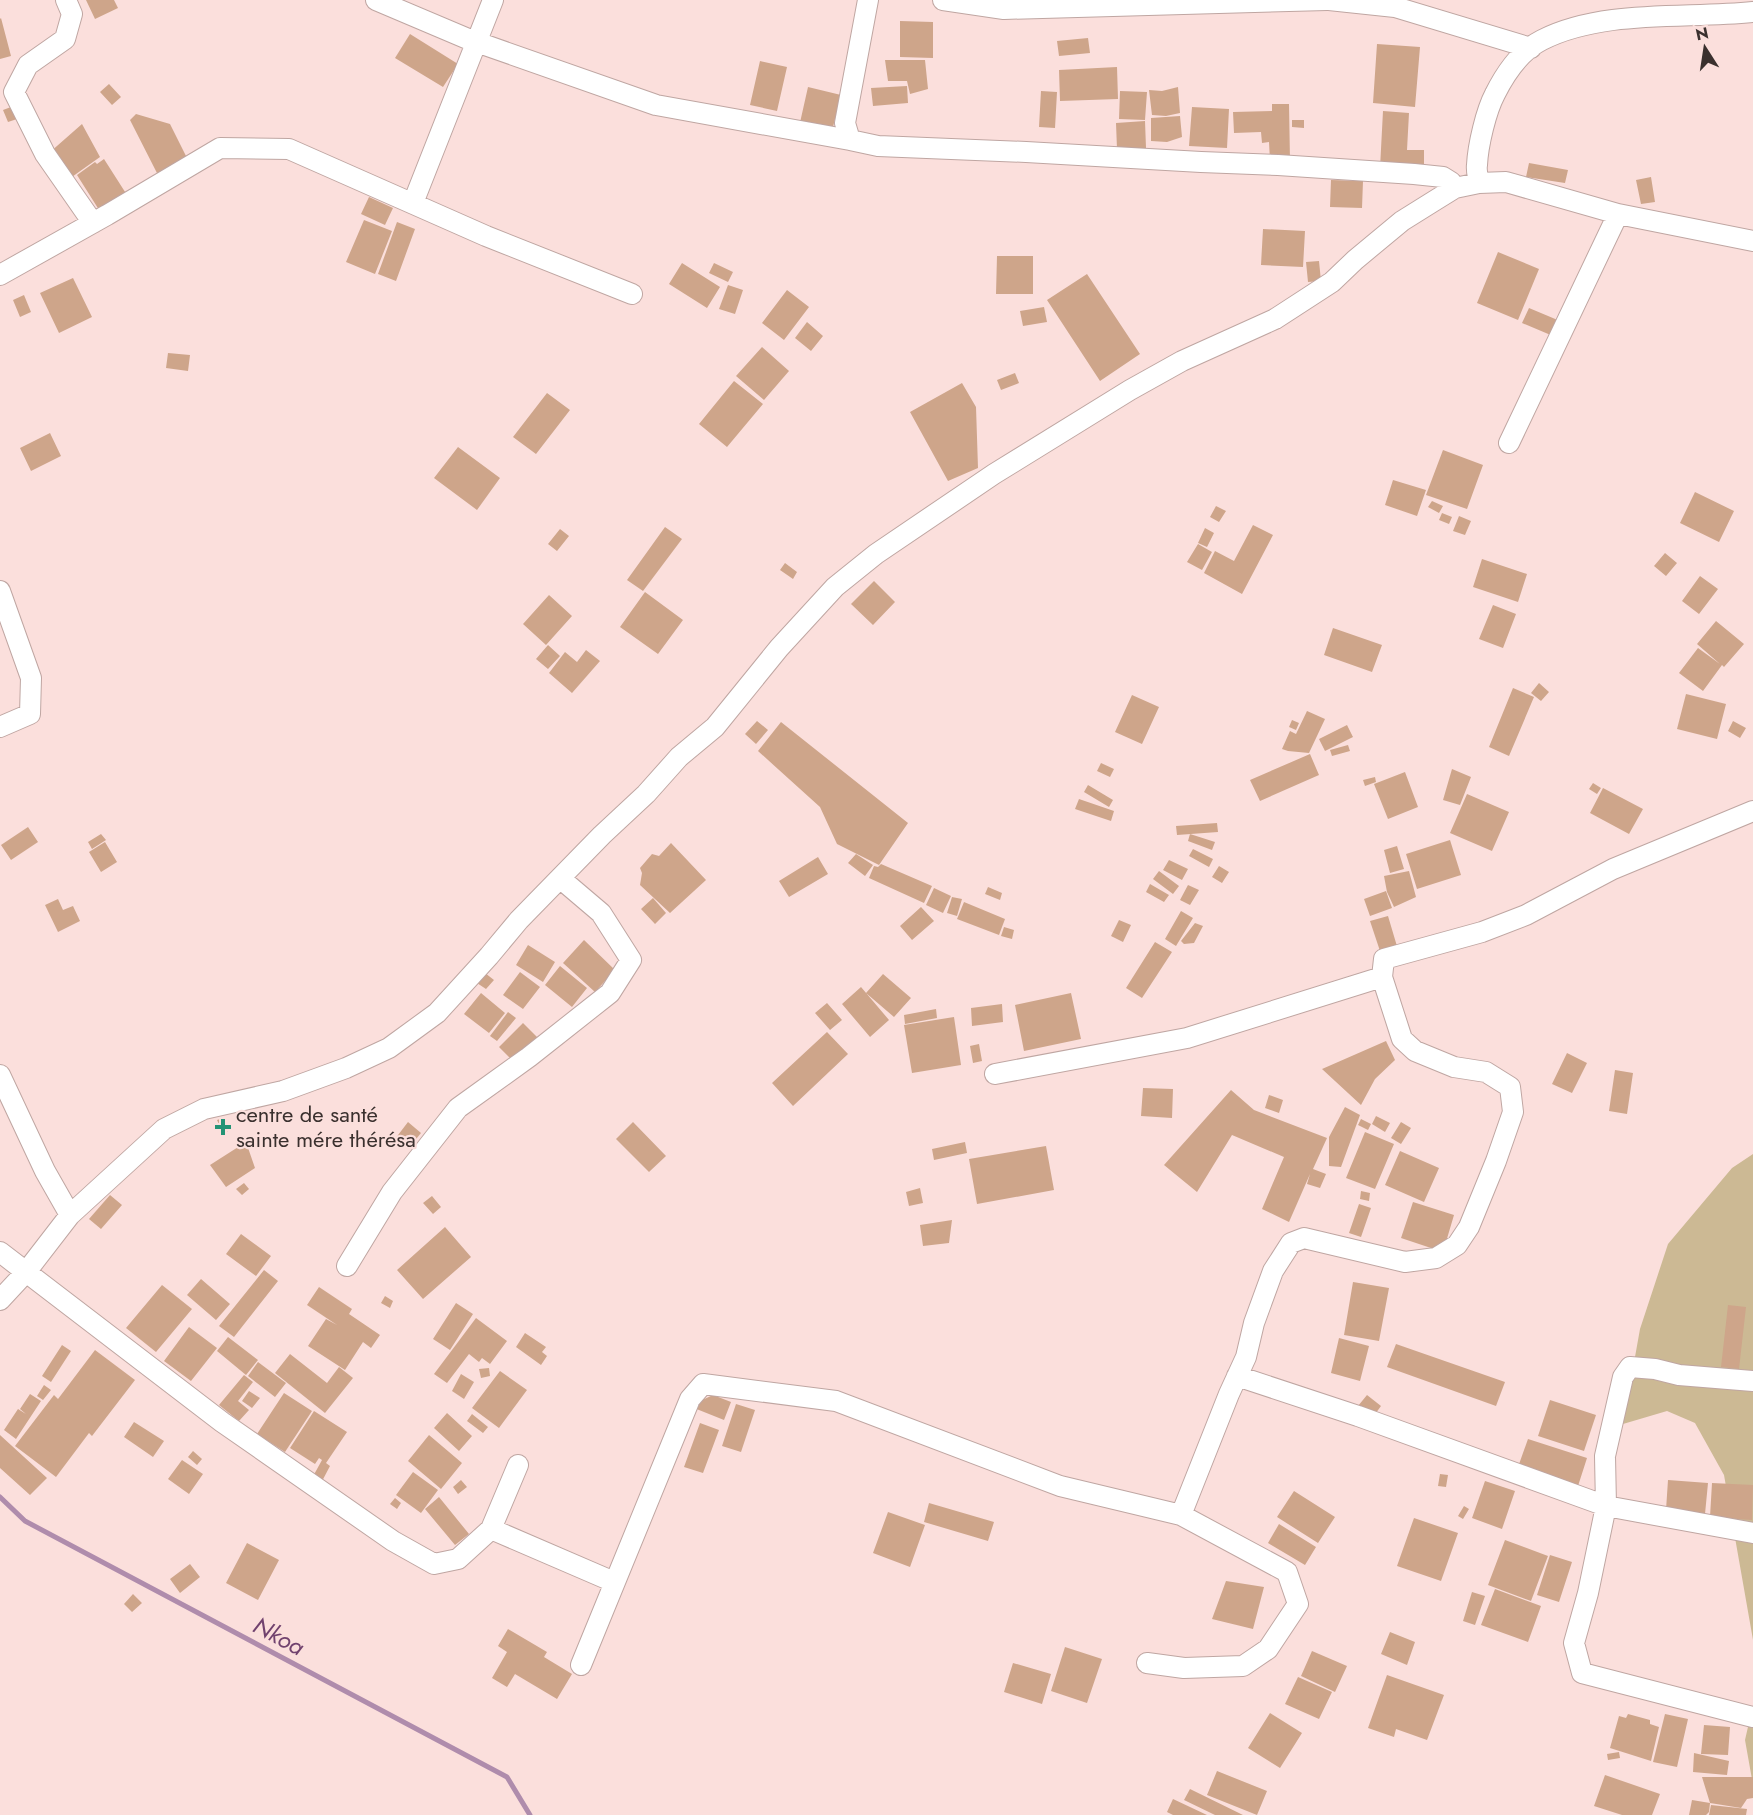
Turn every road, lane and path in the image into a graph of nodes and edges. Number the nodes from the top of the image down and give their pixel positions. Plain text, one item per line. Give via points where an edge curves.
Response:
1 (66, 0) edge
2 (376, 0) edge
3 (493, 0) edge
4 (868, 0) edge
5 (943, 0) edge
6 (1328, 0) edge
7 (1357, 1) edge
8 (1753, 12) edge
9 (476, 42) junction
10 (1531, 48) junction
11 (850, 140) junction
12 (1479, 183) junction
13 (1455, 188) junction
14 (413, 203) junction
15 (1618, 214) junction
16 (93, 223) junction
17 (1753, 241) edge
18 (0, 275) edge
19 (632, 294) dead end
20 (1509, 443) dead end
21 (0, 591) edge
22 (0, 727) edge
23 (1753, 811) edge
24 (561, 879) junction
25 (1382, 977) junction
26 (995, 1074) dead end
27 (0, 1075) edge
28 (70, 1215) junction
29 (0, 1252) edge
30 (347, 1266) dead end
31 (26, 1272) junction
32 (0, 1300) edge
33 (1238, 1376) junction
34 (1753, 1381) edge
35 (519, 1465) dead end
36 (1606, 1506) junction
37 (1181, 1515) junction
38 (491, 1529) junction
39 (1753, 1533) edge
40 (614, 1582) junction
41 (1147, 1663) dead end
42 (580, 1665) dead end
43 (1753, 1717) edge

1 - 16 street via 72,14 65,39 28,64 14,92 45,154
2 - 9 street
3 - 9 street
4 - 11 street via 845,123
5 - 6 street via 1004,9
6 - 7 street
7 - 10 street via 1395,7
8 - 10 street via 1602,22 1540,40
9 - 11 street via 656,105
9 - 14 street
10 - 12 street via 1503,79 1488,108 1476,166
11 - 13 street via 878,146 1414,174 1443,177
12 - 13 street
12 - 15 street via 1506,182
13 - 24 street via 1402,221 1332,282 1275,319 1182,361 1130,390 993,474 876,554 835,587 715,727 679,757
14 - 16 street via 289,149 220,148
14 - 19 street
15 - 17 street
15 - 20 street
16 - 18 street
21 - 22 street via 31,678 30,714
23 - 25 street via 1613,869 1526,915 1482,932 1384,959
24 - 28 street via 437,1012 389,1048 283,1091 204,1109 164,1129
24 - 30 street via 601,913 631,960 610,993 458,1108 392,1192
25 - 26 street via 1187,1038
25 - 33 street via 1402,1039 1415,1051 1454,1067 1486,1072 1510,1087 1513,1112 1496,1161 1458,1245 1436,1258 1405,1262 1304,1238 1291,1243 1273,1271
27 - 28 street
28 - 31 street
29 - 31 street
31 - 32 street
31 - 38 street via 222,1422 393,1541 434,1564 458,1559
33 - 36 street
33 - 37 street
34 - 36 street via 1630,1367 1623,1377 1605,1456
35 - 38 street
36 - 39 street
36 - 43 street via 1575,1643 1582,1673
37 - 40 street via 1060,1486 836,1401 703,1384 690,1399
37 - 41 street via 1287,1572 1298,1604 1268,1649 1243,1666 1184,1668
38 - 40 street
40 - 42 street

